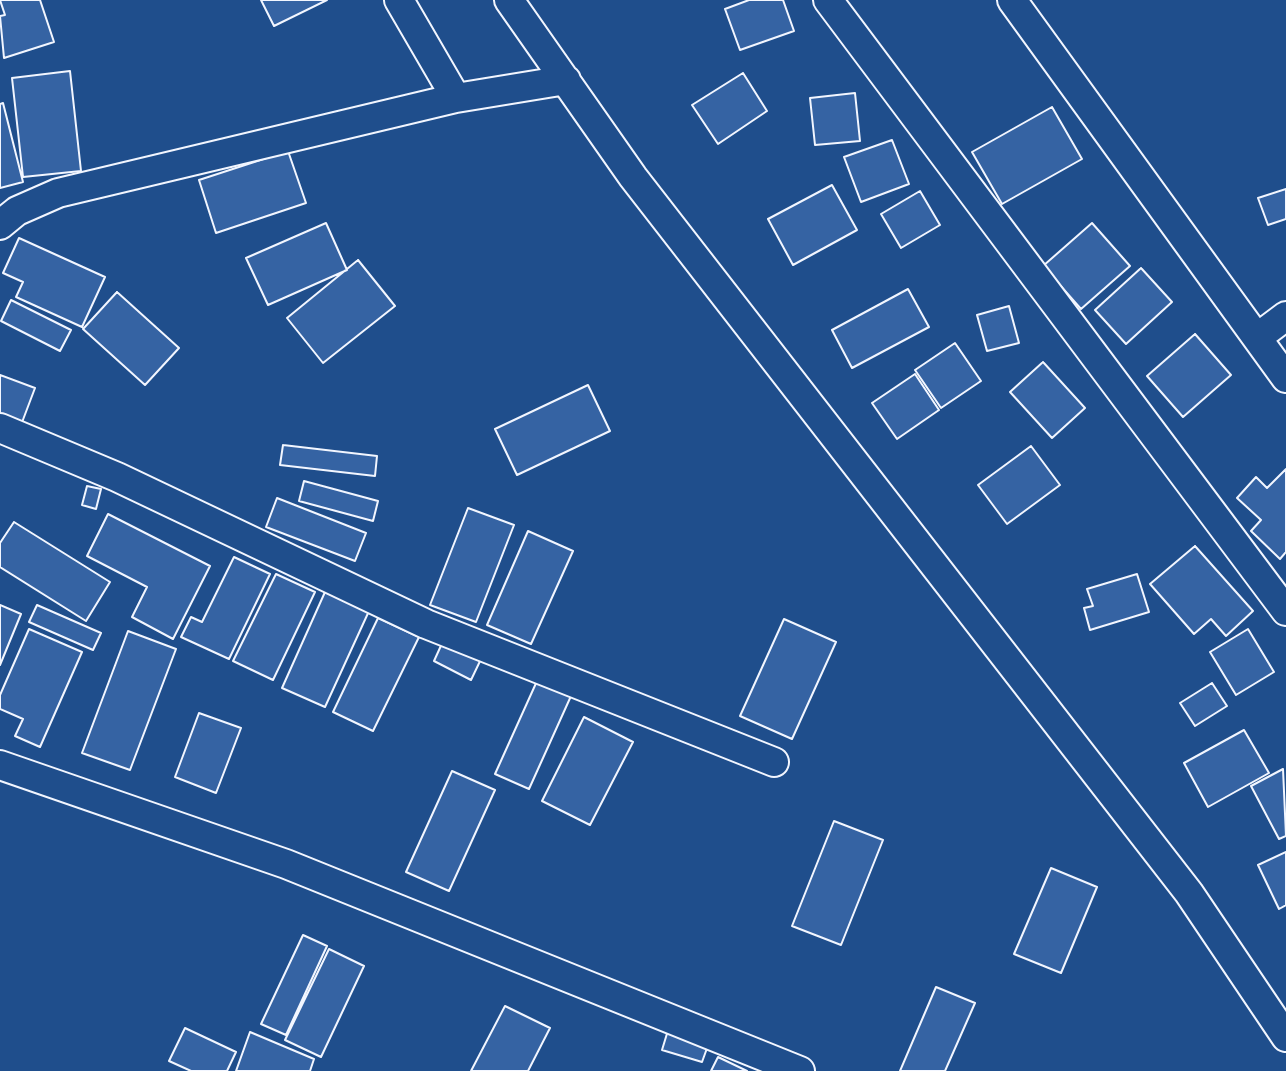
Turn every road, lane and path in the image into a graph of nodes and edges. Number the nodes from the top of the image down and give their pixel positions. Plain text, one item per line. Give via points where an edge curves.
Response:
1 (399, 0) edge
2 (509, 0) edge
3 (828, 0) edge
4 (1012, 0) edge
5 (566, 80) junction
6 (456, 98) junction
7 (0, 225) edge
8 (1286, 316) edge
9 (1258, 337) junction
10 (1286, 378) edge
11 (0, 428) edge
12 (1286, 611) edge
13 (774, 762) dead end
14 (0, 765) edge
15 (1286, 1037) edge
16 (800, 1071) edge

1 - 6 street
2 - 5 street
3 - 12 street
4 - 9 street
5 - 6 street
5 - 15 street via 633,177 1189,893
6 - 7 street via 58,193 17,211
8 - 9 street
9 - 10 street
11 - 13 street via 117,477 426,624
14 - 16 street via 286,864

